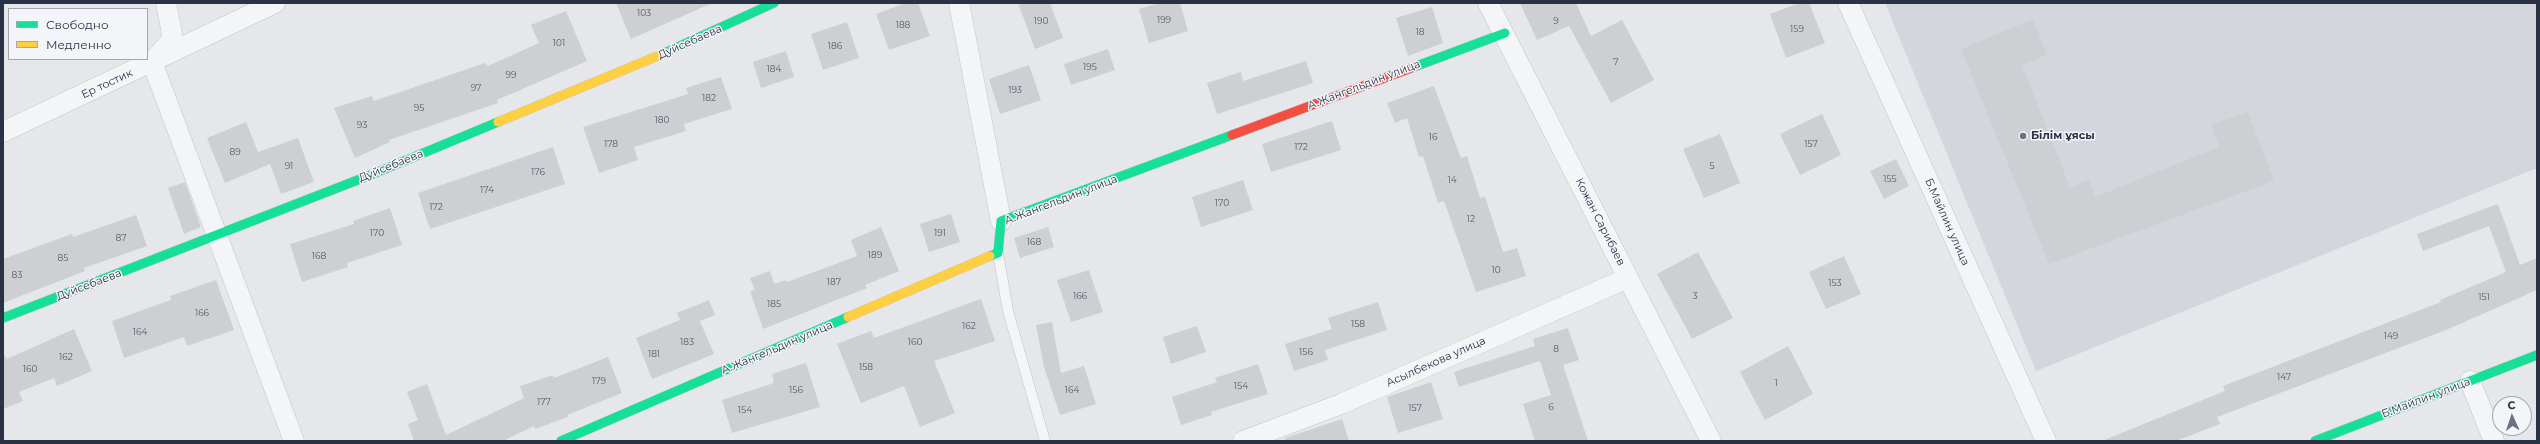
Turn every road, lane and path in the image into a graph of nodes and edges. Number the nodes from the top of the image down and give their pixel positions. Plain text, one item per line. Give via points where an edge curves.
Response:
1 (166, 3) edge
2 (275, 3) edge
3 (774, 3) edge
4 (959, 3) edge
5 (1488, 3) edge
6 (1848, 3) edge
7 (1505, 33) junction
8 (152, 62) junction
9 (3, 132) edge
10 (1001, 221) junction
11 (217, 234) junction
12 (998, 253) junction
13 (1628, 278) junction
14 (3, 318) edge
15 (2537, 355) edge
16 (2470, 381) junction
17 (294, 441) edge
18 (561, 441) edge
19 (1045, 441) edge
20 (1243, 441) edge
21 (1711, 441) edge
22 (2046, 441) edge
23 (2315, 441) edge
24 (2494, 441) edge

1 - 8 street via 173,39
2 - 8 street, Ер тостик
3 - 11 street, Дуйсебаева via 690,43 368,176
4 - 10 street
5 - 7 street, Кожан Сарибаев
6 - 22 street, Б.Майлин улица
7 - 10 street, А.Жангельдин улица
7 - 13 street, Кожан Сарибаев
8 - 9 street, Ер тостик
8 - 11 street
10 - 12 street, А.Жангельдин улица
11 - 14 street, Дуйсебаева
11 - 17 street
12 - 18 street, А.Жангельдин улица
12 - 19 lane via 1008,311
13 - 20 street, Асылбекова улица via 1341,404
13 - 21 street, Кожан Сарибаев
15 - 16 street, Б.Майлин улица
16 - 23 street, Б.Майлин улица
16 - 24 street

